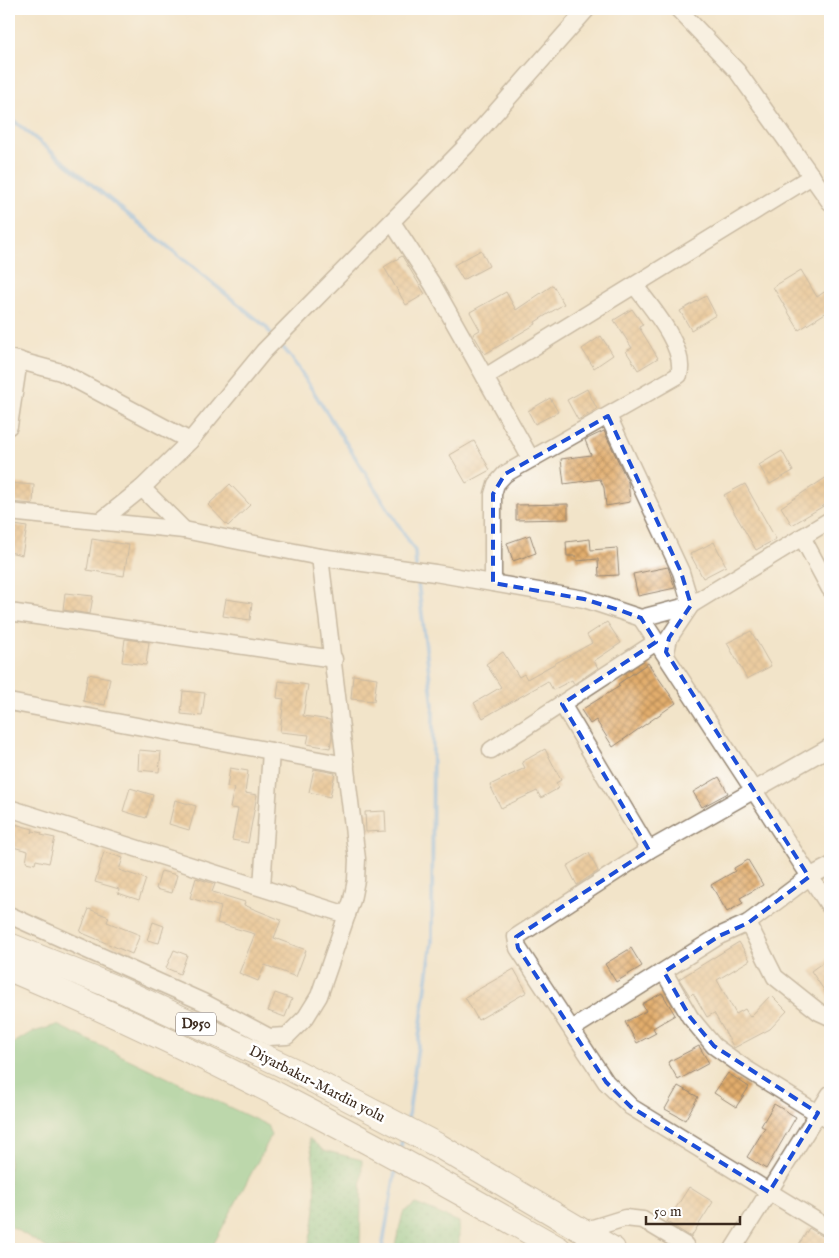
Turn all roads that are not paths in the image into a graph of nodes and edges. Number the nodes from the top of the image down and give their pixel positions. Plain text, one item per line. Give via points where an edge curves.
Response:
1 (587, 9) edge
2 (678, 9) edge
3 (812, 176) junction
4 (830, 202) edge
5 (392, 222) junction
6 (635, 286) junction
7 (14, 359) edge
8 (485, 377) junction
9 (608, 416) junction
10 (9, 426) edge
11 (190, 442) junction
12 (531, 460) junction
13 (142, 488) junction
14 (9, 512) edge
15 (101, 520) junction
16 (830, 520) edge
17 (184, 530) junction
18 (802, 537) junction
19 (320, 557) junction
20 (493, 583) junction
21 (830, 589) edge
22 (691, 605) junction
23 (9, 612) edge
24 (642, 618) junction
25 (661, 647) junction
26 (334, 659) junction
27 (9, 702) edge
28 (562, 704) junction
29 (830, 747) edge
30 (491, 750) dead end
31 (271, 751) junction
32 (346, 765) junction
33 (753, 790) junction
34 (9, 808) edge
35 (649, 850) junction
36 (830, 866) edge
37 (809, 877) junction
38 (262, 888) junction
39 (830, 907) edge
40 (9, 915) edge
41 (347, 915) junction
42 (748, 923) junction
43 (9, 945) edge
44 (9, 969) edge
45 (664, 972) junction
46 (830, 1017) edge
47 (572, 1029) junction
48 (830, 1094) edge
49 (824, 1117) edge
50 (770, 1192) junction
51 (830, 1229) edge
52 (583, 1231) junction
53 (559, 1249) edge
54 (612, 1249) edge
55 (687, 1249) edge
56 (732, 1249) edge

1 - 5 street via 466,146
2 - 3 street via 737,71
3 - 4 street
3 - 6 street
5 - 8 street via 433,285
5 - 11 street via 264,351
6 - 8 street
6 - 9 street via 660,320 680,356 680,371 671,380
7 - 10 street
7 - 11 street via 61,372
8 - 12 street
9 - 12 street
9 - 22 street via 681,572
11 - 13 street
12 - 20 street via 505,474 496,484 493,494
13 - 15 street
13 - 17 street
14 - 15 street
15 - 17 street
16 - 18 street
17 - 19 street
18 - 21 street
18 - 22 street
19 - 20 street
19 - 26 street
20 - 24 street via 584,599
22 - 24 street
22 - 25 street
23 - 26 street
24 - 25 street
25 - 28 street
25 - 33 street
26 - 32 street
27 - 31 street
28 - 30 street
28 - 35 street
29 - 33 street
31 - 32 street
31 - 38 street
32 - 41 street via 357,859 356,880
33 - 35 street
33 - 37 street
34 - 38 street
35 - 47 street via 516,937 518,948
36 - 37 street
37 - 39 street
37 - 42 street
38 - 41 street
40 - 41 street via 203,1002 268,1037 287,1036 306,1017 318,996
42 - 45 street via 719,936
42 - 46 street via 775,977
43 - 52 highway, Diyarbakır-Mardin yolu / D950 via 121,990 291,1068 439,1146
44 - 53 highway, Diyarbakır-Mardin yolu / D950 via 93,1004 278,1093
45 - 47 street
45 - 49 street via 690,1017 714,1046
47 - 50 street via 606,1082 631,1107
48 - 49 street
49 - 50 street
50 - 51 street
50 - 56 street
52 - 54 highway, Diyarbakır-Mardin yolu / D950
52 - 55 street via 625,1218 644,1220

